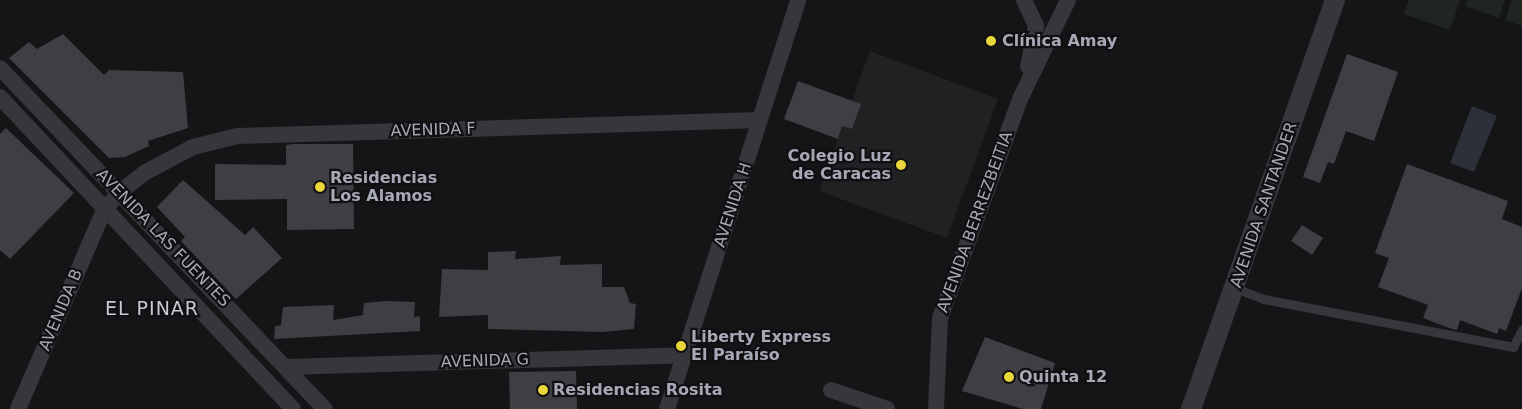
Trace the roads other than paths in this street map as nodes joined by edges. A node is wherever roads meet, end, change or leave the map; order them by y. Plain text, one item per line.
1 (798, 0) edge
2 (1024, 0) edge
3 (1068, 0) edge
4 (1335, 0) edge
5 (0, 68) edge
6 (0, 97) edge
7 (1020, 98) junction
8 (760, 120) junction
9 (120, 192) junction
10 (104, 210) junction
11 (1235, 288) junction
12 (1522, 329) edge
13 (685, 355) junction
14 (286, 367) junction
15 (268, 383) junction
16 (831, 390) dead end
17 (18, 409) edge
18 (293, 409) edge
19 (325, 409) edge
20 (667, 409) edge
21 (887, 409) edge
22 (936, 409) edge
23 (1192, 409) edge

1 - 8 street, AVENIDA H
2 - 7 street, AVENIDA BERREZBEITIA
3 - 7 street, AVENIDA BERREZBEITIA
4 - 11 street, AVENIDA SANTANDER
5 - 9 street, AVENIDA LAS FUENTES
6 - 10 street, AVENIDA LAS FUENTES
7 - 22 street, AVENIDA BERREZBEITIA
8 - 9 street, AVENIDA F
8 - 13 street, AVENIDA H
9 - 10 street, AVENIDA F
9 - 14 street, AVENIDA LAS FUENTES
10 - 15 street, AVENIDA LAS FUENTES
10 - 17 street, AVENIDA B
11 - 12 lane
11 - 23 street, AVENIDA SANTANDER
13 - 14 street, AVENIDA G
13 - 20 street, AVENIDA H
14 - 15 street
14 - 19 street, AVENIDA LAS FUENTES
15 - 18 street, AVENIDA LAS FUENTES
16 - 21 street

